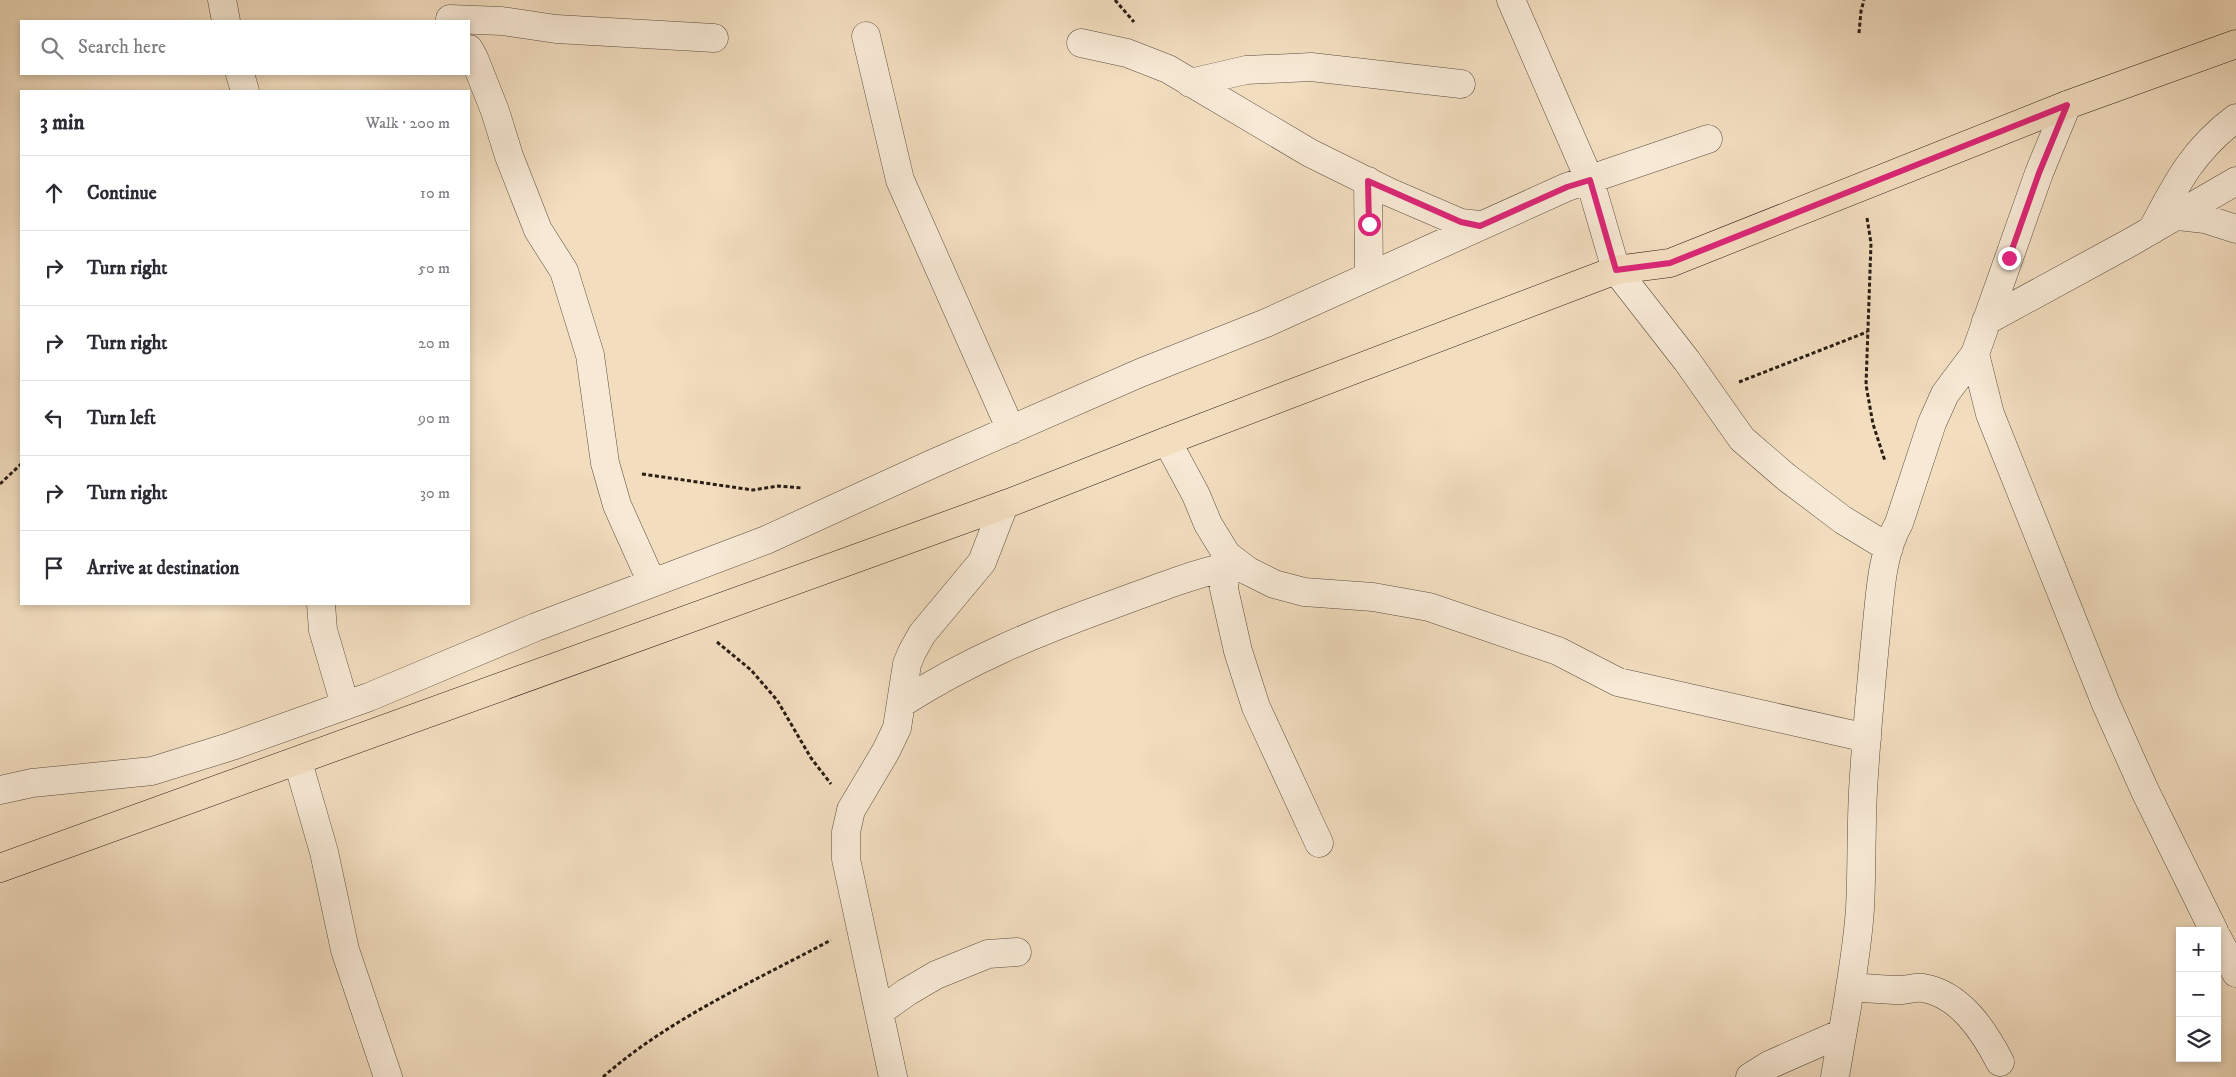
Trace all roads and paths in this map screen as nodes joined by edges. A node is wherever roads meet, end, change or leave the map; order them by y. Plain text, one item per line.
1 (222, 0) edge
2 (1511, 0) edge
3 (1864, 0) edge
4 (447, 13) edge
5 (226, 20) edge
6 (1859, 33) dead end
7 (866, 36) dead end
8 (714, 38) dead end
9 (1081, 43) dead end
10 (2236, 44) edge
11 (470, 51) edge
12 (240, 75) edge
13 (1190, 83) junction
14 (1461, 84) dead end
15 (245, 90) edge
16 (2067, 105) junction
17 (2236, 118) edge
18 (1708, 140) dead end
19 (1590, 180) junction
20 (1368, 181) junction
21 (2236, 181) edge
22 (1862, 187) junction
23 (2178, 216) junction
24 (1480, 226) junction
25 (2236, 229) edge
26 (2152, 230) junction
27 (1616, 270) junction
28 (1369, 276) junction
29 (1986, 321) junction
30 (1866, 332) junction
31 (1974, 354) junction
32 (1709, 391) junction
33 (1011, 430) junction
34 (1167, 441) junction
35 (605, 463) junction
36 (20, 465) edge
37 (1886, 466) dead end
38 (0, 484) edge
39 (847, 503) junction
40 (1004, 505) junction
41 (1889, 548) junction
42 (1226, 561) junction
43 (652, 583) junction
44 (321, 605) edge
45 (688, 619) junction
46 (902, 703) junction
47 (345, 705) junction
48 (1867, 738) junction
49 (298, 762) junction
50 (0, 790) edge
51 (851, 814) junction
52 (1319, 843) dead end
53 (0, 868) edge
54 (860, 924) junction
55 (2212, 927) edge
56 (2221, 945) edge
57 (1016, 952) dead end
58 (2236, 973) edge
59 (1850, 987) junction
60 (879, 1012) junction
61 (1842, 1034) junction
62 (2000, 1062) dead end
63 (388, 1077) edge
64 (603, 1077) edge
65 (893, 1077) edge
66 (1750, 1077) edge
67 (1835, 1077) edge

1 - 5 street
2 - 19 street
3 - 6 path
4 - 8 street
7 - 33 street
9 - 13 street
10 - 16 main road
11 - 35 street
12 - 15 street
13 - 14 street
13 - 20 street
16 - 22 main road
16 - 29 street
17 - 26 street
18 - 19 street
19 - 24 street
19 - 27 street
20 - 24 street
20 - 28 street
21 - 23 street
22 - 27 main road
22 - 30 path
23 - 25 street
23 - 26 street
24 - 28 street
26 - 29 street
27 - 32 street
27 - 34 main road
28 - 33 street
29 - 31 street
30 - 32 path
30 - 37 path
31 - 41 street
31 - 55 street
32 - 41 street
33 - 39 street
34 - 40 main road
34 - 42 street
35 - 39 path
35 - 43 street
36 - 38 path
39 - 43 street
40 - 45 main road
40 - 46 street
41 - 48 street
42 - 46 street
42 - 48 street
42 - 52 street
43 - 47 street
44 - 47 street
45 - 49 main road
45 - 51 path
46 - 51 street
47 - 50 street
48 - 59 street
49 - 53 main road
49 - 63 street
51 - 54 street
54 - 60 street
54 - 64 path
56 - 58 street
57 - 60 street
59 - 61 street
59 - 62 street
60 - 65 street
61 - 66 street
61 - 67 street

